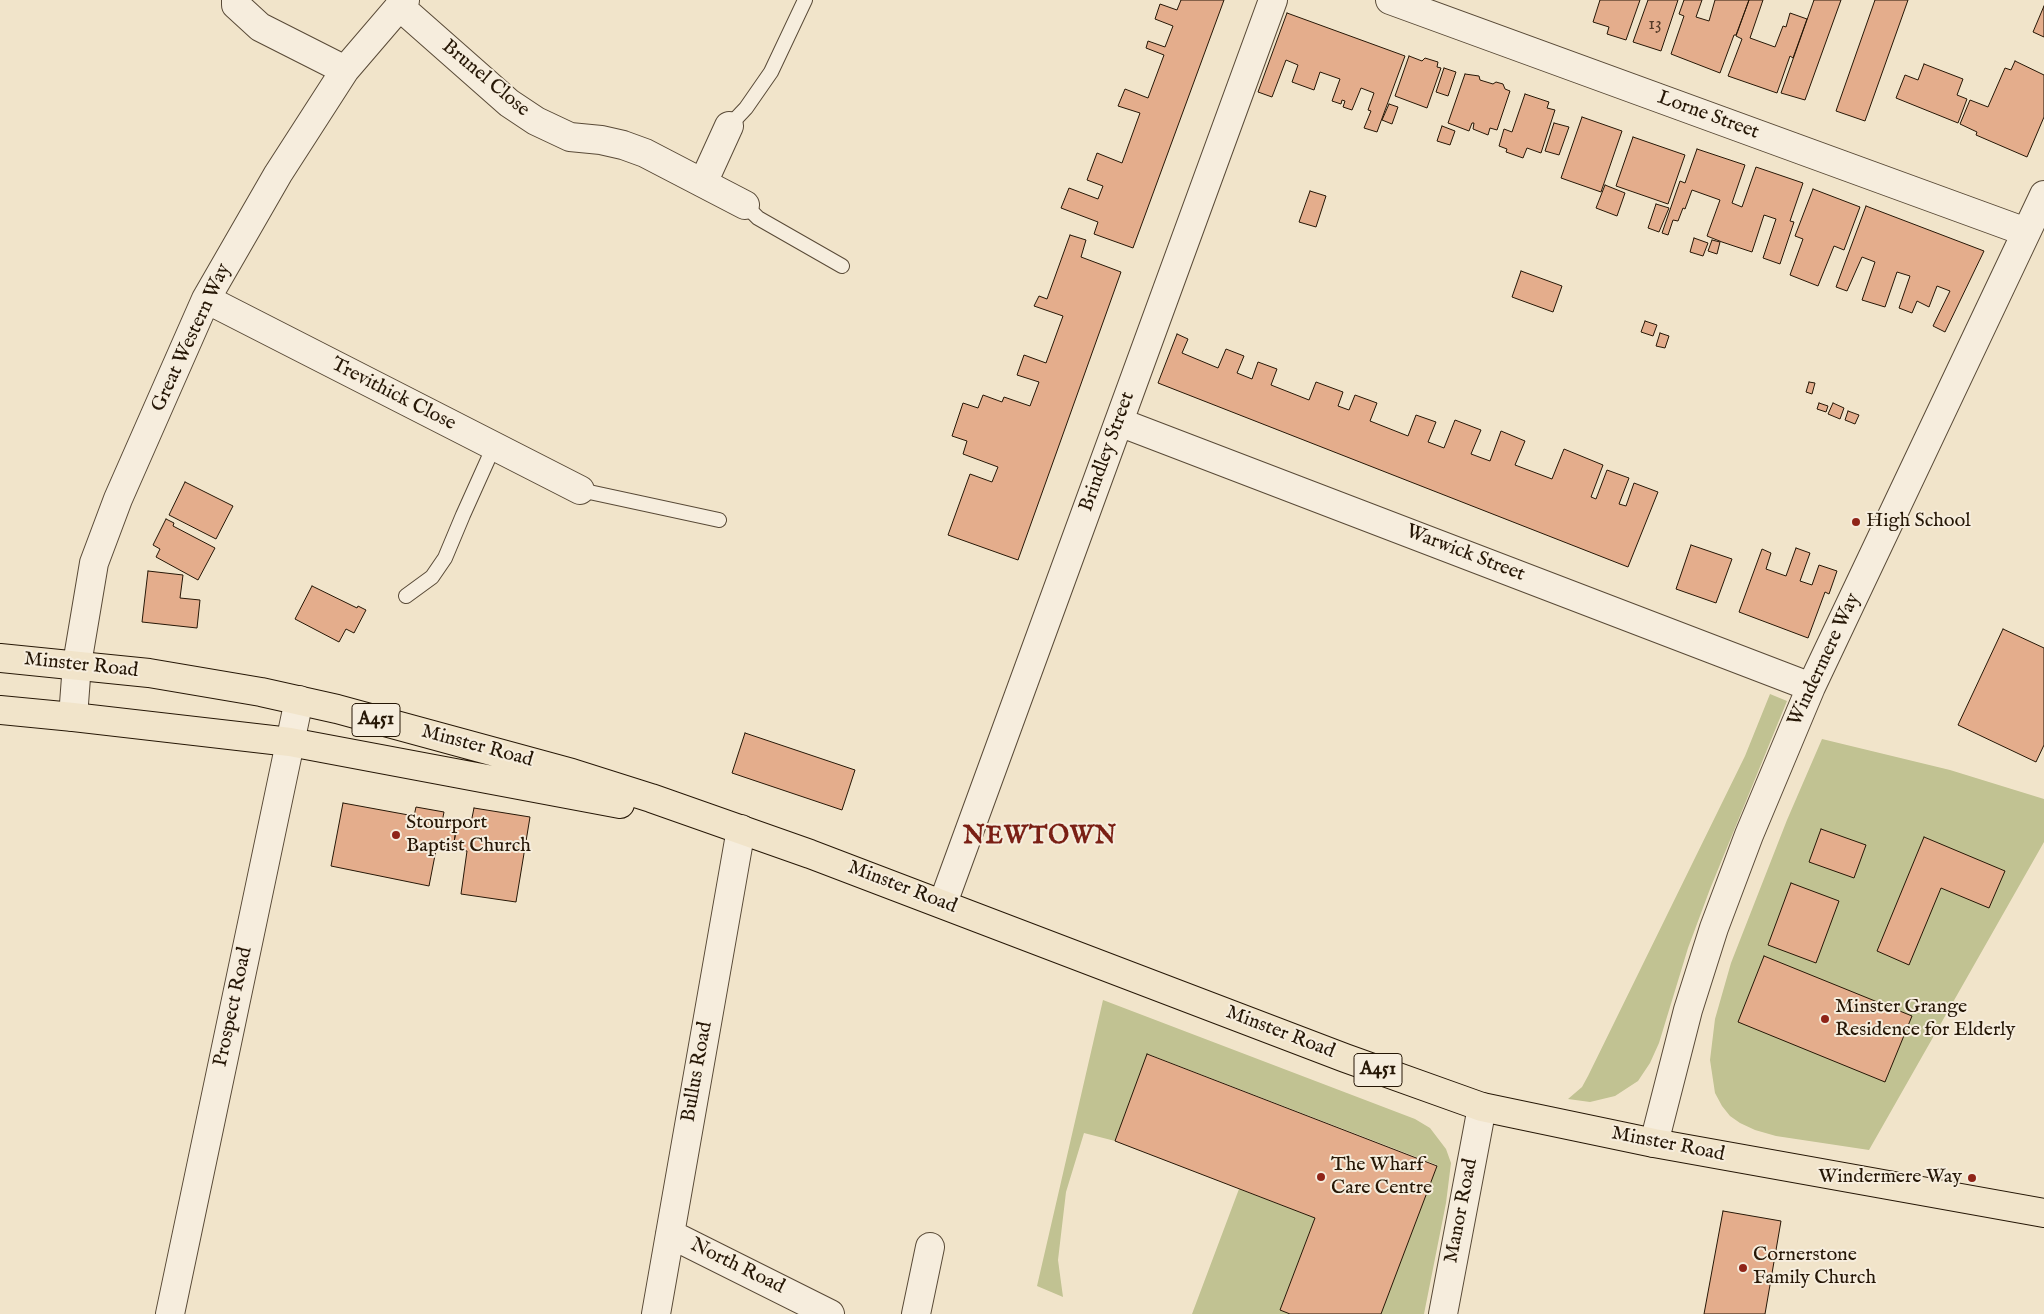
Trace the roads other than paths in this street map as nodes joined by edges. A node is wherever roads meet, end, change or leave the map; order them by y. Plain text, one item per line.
1 (236, 0) edge
2 (805, 0) edge
3 (1273, 0) edge
4 (1390, 0) edge
5 (402, 3) edge
6 (345, 70) junction
7 (729, 126) joint
8 (703, 183) junction
9 (2044, 195) edge
10 (745, 205) joint
11 (2026, 232) junction
12 (842, 266) dead end
13 (206, 299) junction
14 (1119, 422) junction
15 (494, 446) junction
16 (580, 490) joint
17 (719, 520) dead end
18 (406, 596) dead end
19 (0, 658) edge
20 (77, 664) junction
21 (1811, 687) junction
22 (299, 700) junction
23 (0, 710) edge
24 (73, 717) junction
25 (290, 742) junction
26 (741, 829) junction
27 (943, 903) junction
28 (1482, 1107) junction
29 (1654, 1143) junction
30 (2044, 1214) edge
31 (670, 1234) junction
32 (930, 1248) dead end
33 (170, 1314) edge
34 (656, 1314) edge
35 (830, 1314) edge
36 (916, 1314) edge
37 (1442, 1314) edge

1 - 6 street
2 - 7 lane
3 - 14 street, Brindley Street
4 - 11 street, Lorne Street
5 - 6 street, Great Western Way
5 - 8 street, Brunel Close
6 - 13 street, Great Western Way
7 - 8 street
8 - 10 street, Brunel Close
9 - 11 street, Windermere Way
10 - 12 lane
11 - 21 street, Windermere Way
13 - 15 street, Trevithick Close
13 - 20 street, Great Western Way
14 - 21 street, Warwick Street
14 - 27 street, Brindley Street
15 - 16 street, Trevithick Close
15 - 18 lane
16 - 17 lane
19 - 20 main road, Minster Road / A451
20 - 22 main road, Minster Road / A451
20 - 24 street, Great Western Way
21 - 29 street, Windermere Way
22 - 25 street, Prospect Road
22 - 26 main road, Minster Road / A451
23 - 24 main road, Minster Road / A451
24 - 25 main road, Minster Road / A451
25 - 26 main road, Minster Road / A451
25 - 33 street, Prospect Road
26 - 27 main road, Minster Road / A451
26 - 31 street, Bullus Road
27 - 28 main road, Minster Road / A451
28 - 29 main road, Minster Road / A451
28 - 37 street, Manor Road
29 - 30 main road, Minster Road / A451
31 - 34 street, Bullus Road
31 - 35 street, North Road
32 - 36 street

